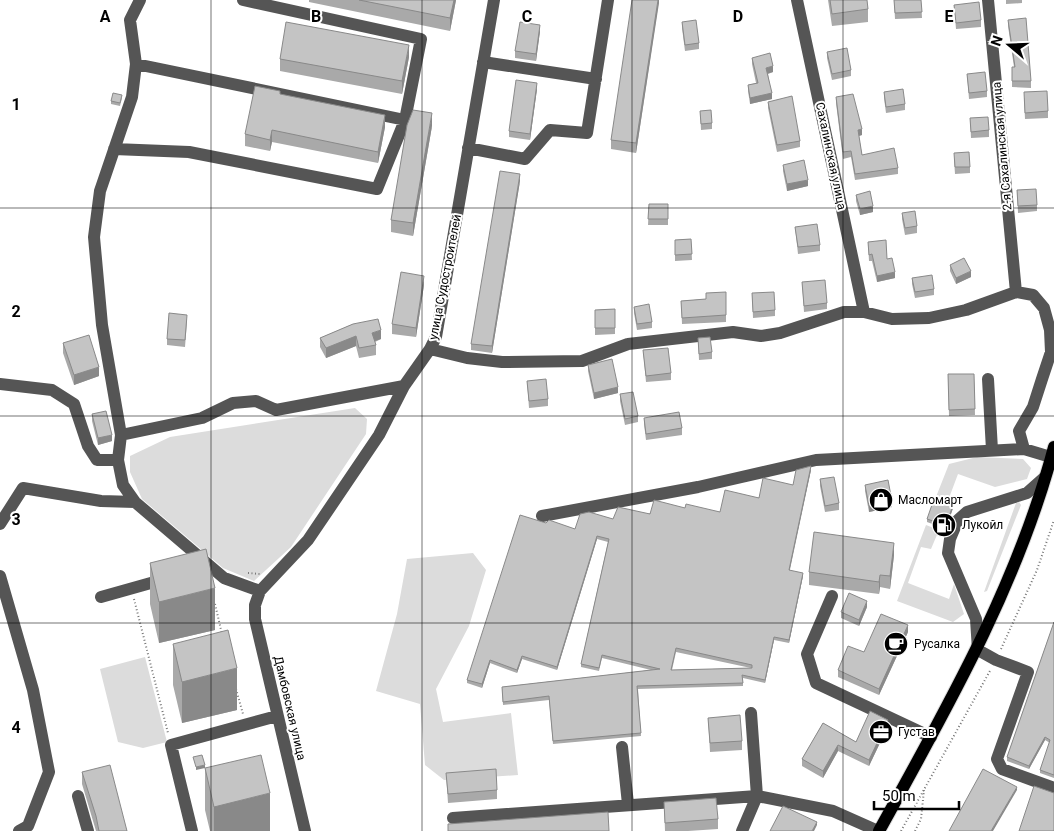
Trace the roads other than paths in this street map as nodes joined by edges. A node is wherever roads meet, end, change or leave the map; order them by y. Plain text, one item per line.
1 (140, 0) edge
2 (243, 0) edge
3 (494, 0) edge
4 (608, 0) edge
5 (797, 0) edge
6 (988, 0) edge
7 (483, 62) junction
8 (136, 64) junction
9 (596, 79) junction
10 (405, 120) junction
11 (468, 148) junction
12 (114, 149) junction
13 (1016, 292) junction
14 (864, 312) junction
15 (430, 350) junction
16 (988, 379) dead end
17 (0, 384) edge
18 (404, 386) junction
19 (121, 434) junction
20 (1024, 449) junction
21 (992, 450) junction
22 (1053, 454) edge
23 (118, 460) junction
24 (1045, 477) junction
25 (135, 502) junction
26 (542, 516) dead end
27 (0, 524) edge
28 (210, 566) junction
29 (192, 571) edge
30 (0, 576) edge
31 (174, 576) edge
32 (260, 591) junction
33 (832, 596) dead end
34 (101, 597) dead end
35 (978, 650) junction
36 (750, 713) dead end
37 (277, 716) junction
38 (931, 737) junction
39 (622, 748) dead end
40 (1054, 788) edge
41 (78, 796) dead end
42 (758, 796) junction
43 (628, 804) junction
44 (453, 818) dead end
45 (19, 831) edge
46 (88, 831) edge
47 (192, 831) edge
48 (305, 831) edge
49 (742, 831) edge
50 (878, 831) edge

1 - 8 street
2 - 10 street
3 - 7 street, улица Судостроителей
4 - 9 street
5 - 14 street, Сахалинская улица
6 - 13 street, 2-я Сахалинская улица
7 - 9 street
7 - 11 street, улица Судостроителей
8 - 10 street
8 - 12 street
9 - 11 street
10 - 12 street
11 - 15 street, улица Судостроителей
12 - 19 street
13 - 14 street
13 - 20 street
14 - 15 street
15 - 18 street, улица Судостроителей
16 - 21 street
17 - 23 street
18 - 19 street
18 - 32 street, улица Судостроителей
19 - 23 street
20 - 21 street
20 - 22 street
21 - 26 street
22 - 24 main road
23 - 25 street
24 - 35 main road
24 - 35 street
25 - 27 street
25 - 28 street
28 - 29 street
28 - 32 street
30 - 45 street
31 - 34 street
32 - 37 street, Дамбовская улица
33 - 38 street
35 - 38 main road
35 - 40 street
36 - 42 street
37 - 47 street
37 - 48 street, Дамбовская улица
38 - 50 main road
39 - 43 street
41 - 46 street
42 - 43 street
42 - 49 street
42 - 50 street
43 - 44 street

